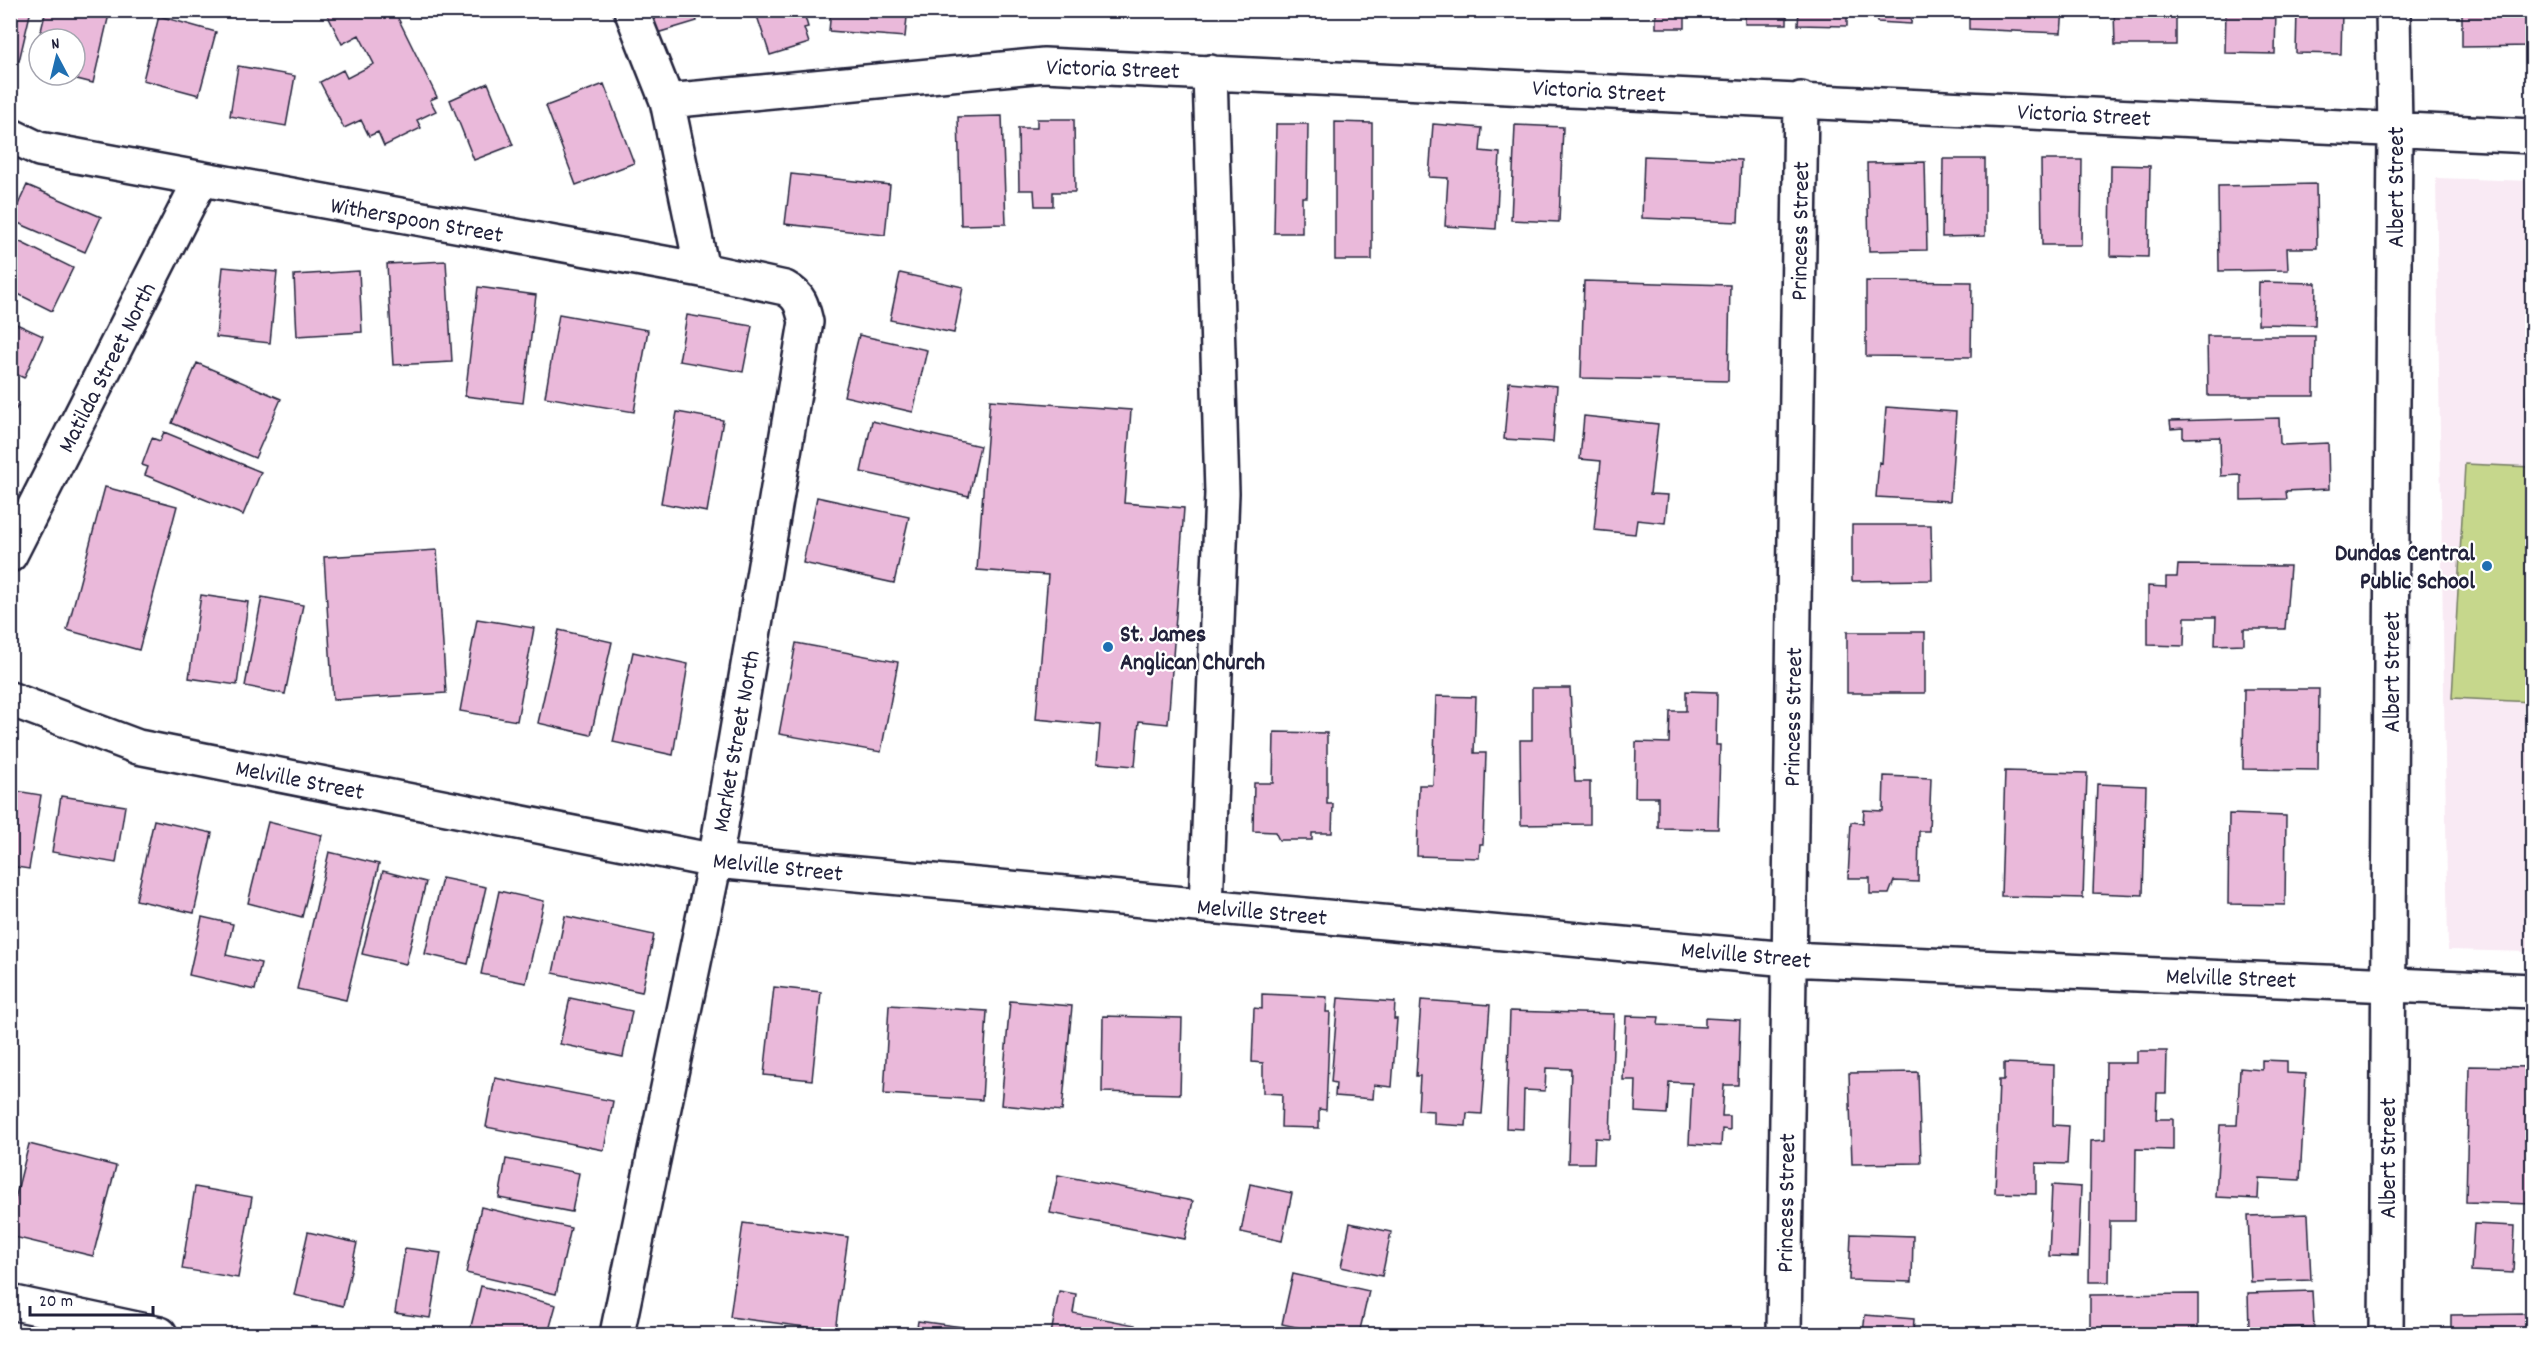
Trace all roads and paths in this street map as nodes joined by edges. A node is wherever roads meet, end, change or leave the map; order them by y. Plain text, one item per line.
1 (631, 10) edge
2 (2393, 10) edge
3 (1210, 72) junction
4 (1801, 99) junction
5 (667, 102) junction
6 (2396, 131) junction
7 (10, 135) edge
8 (2532, 136) edge
9 (201, 179) junction
10 (702, 270) junction
11 (806, 322) joint
12 (10, 555) edge
13 (10, 699) edge
14 (715, 861) junction
15 (1206, 906) junction
16 (1788, 959) junction
17 (2388, 983) junction
18 (2532, 991) edge
19 (10, 1302) edge
20 (160, 1335) edge
21 (617, 1335) edge
22 (1784, 1335) edge
23 (2386, 1335) edge

1 - 5 street
2 - 6 street, Albert Street
3 - 4 street, Victoria Street
3 - 5 street, Victoria Street
3 - 15 street
4 - 6 street, Victoria Street
4 - 16 street, Princess Street
5 - 10 street
6 - 8 street, Victoria Street
6 - 17 street, Albert Street
7 - 9 street, Witherspoon Street
9 - 10 street, Witherspoon Street
9 - 12 street, Matilda Street North
10 - 11 street, Witherspoon Street
11 - 14 street, Market Street North
13 - 14 street, Melville Street
14 - 15 street, Melville Street
14 - 21 street, Market Street North
15 - 16 street, Melville Street
16 - 17 street, Melville Street
16 - 22 street, Princess Street
17 - 18 street, Melville Street
17 - 23 street, Albert Street
19 - 20 street

